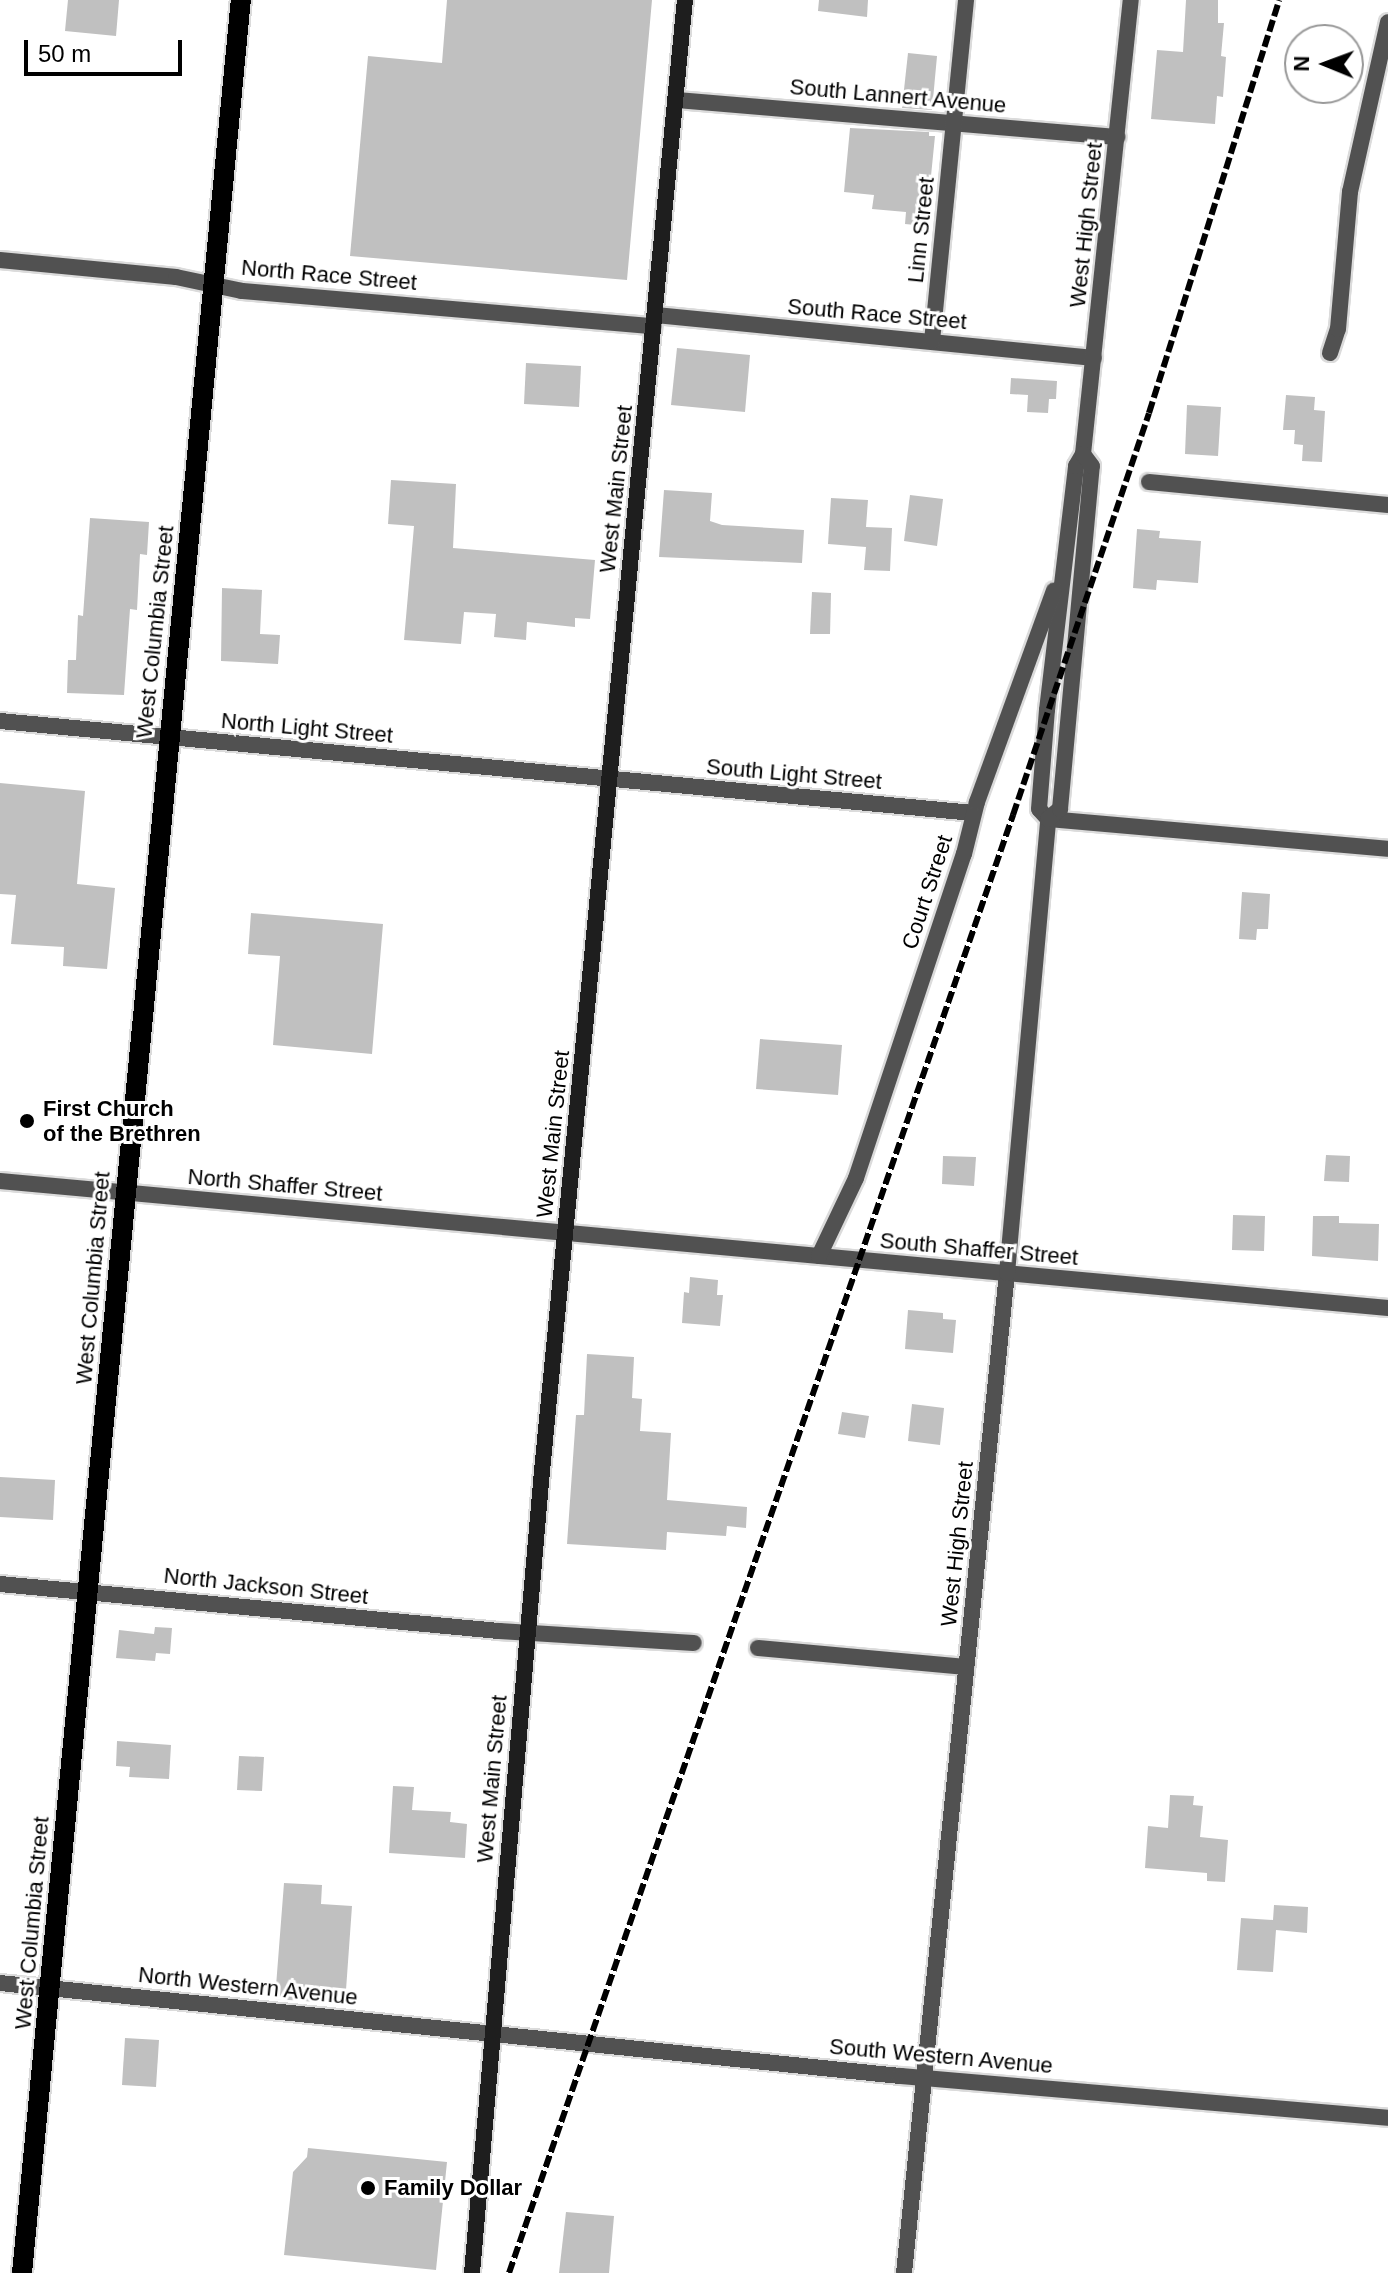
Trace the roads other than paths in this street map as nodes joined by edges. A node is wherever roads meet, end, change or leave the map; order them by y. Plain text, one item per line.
1 (241, 0) edge
2 (685, 0) edge
3 (966, 0) edge
4 (1131, 0) edge
5 (1388, 22) edge
6 (676, 100) junction
7 (954, 123) junction
8 (1117, 137) junction
9 (0, 260) edge
10 (214, 285) junction
11 (655, 320) junction
12 (932, 341) junction
13 (1330, 353) dead end
14 (1094, 358) junction
15 (1083, 454) junction
16 (1149, 482) dead end
17 (1388, 505) edge
18 (1066, 538) junction
19 (0, 721) edge
20 (169, 737) junction
21 (610, 779) junction
22 (974, 813) junction
23 (1048, 819) junction
24 (1388, 849) edge
25 (0, 1181) edge
26 (125, 1192) junction
27 (566, 1233) junction
28 (819, 1256) junction
29 (1007, 1273) junction
30 (1388, 1308) edge
31 (0, 1584) edge
32 (88, 1592) junction
33 (527, 1633) junction
34 (694, 1643) dead end
35 (758, 1648) dead end
36 (966, 1667) junction
37 (0, 1983) edge
38 (50, 1988) junction
39 (491, 2033) junction
40 (924, 2076) junction
41 (1388, 2118) edge
42 (22, 2273) edge
43 (472, 2273) edge
44 (904, 2273) edge

1 - 10 main road, West Columbia Street
2 - 6 street, West Main Street
3 - 7 street, Linn Street
4 - 8 street, West High Street
5 - 13 street
6 - 7 street, South Lannert Avenue
6 - 11 street, West Main Street
7 - 8 street, South Lannert Avenue
7 - 12 street, Linn Street
8 - 14 street, West High Street
9 - 10 street, North Race Street
10 - 11 street, North Race Street
10 - 20 main road, West Columbia Street
11 - 12 street, South Race Street
11 - 21 street, West Main Street
12 - 14 street, South Race Street
14 - 15 street, West High Street
15 - 18 street, West High Street
15 - 23 street, West High Street
16 - 17 street
18 - 22 street, Court Street
18 - 23 street, West High Street
19 - 20 street, North Light Street
20 - 21 street, North Light Street
20 - 26 main road, West Columbia Street
21 - 22 street, South Light Street
21 - 27 street, West Main Street
22 - 28 street, Court Street
23 - 24 street
23 - 29 street, West High Street
25 - 26 street, North Shaffer Street
26 - 27 street, North Shaffer Street
26 - 32 main road, West Columbia Street
27 - 28 street, South Shaffer Street
27 - 33 street, West Main Street
28 - 29 street, South Shaffer Street
29 - 30 street, South Shaffer Street
29 - 36 street, West High Street
31 - 32 street, North Jackson Street
32 - 33 street, North Jackson Street
32 - 38 main road, West Columbia Street
33 - 34 street, North Jackson Street
33 - 39 street, West Main Street
35 - 36 street
36 - 40 street, West High Street
37 - 38 street, North Western Avenue
38 - 39 street, North Western Avenue
38 - 42 main road, West Columbia Street
39 - 40 street, South Western Avenue
39 - 43 street, West Main Street
40 - 41 street, South Western Avenue
40 - 44 street, West High Street

